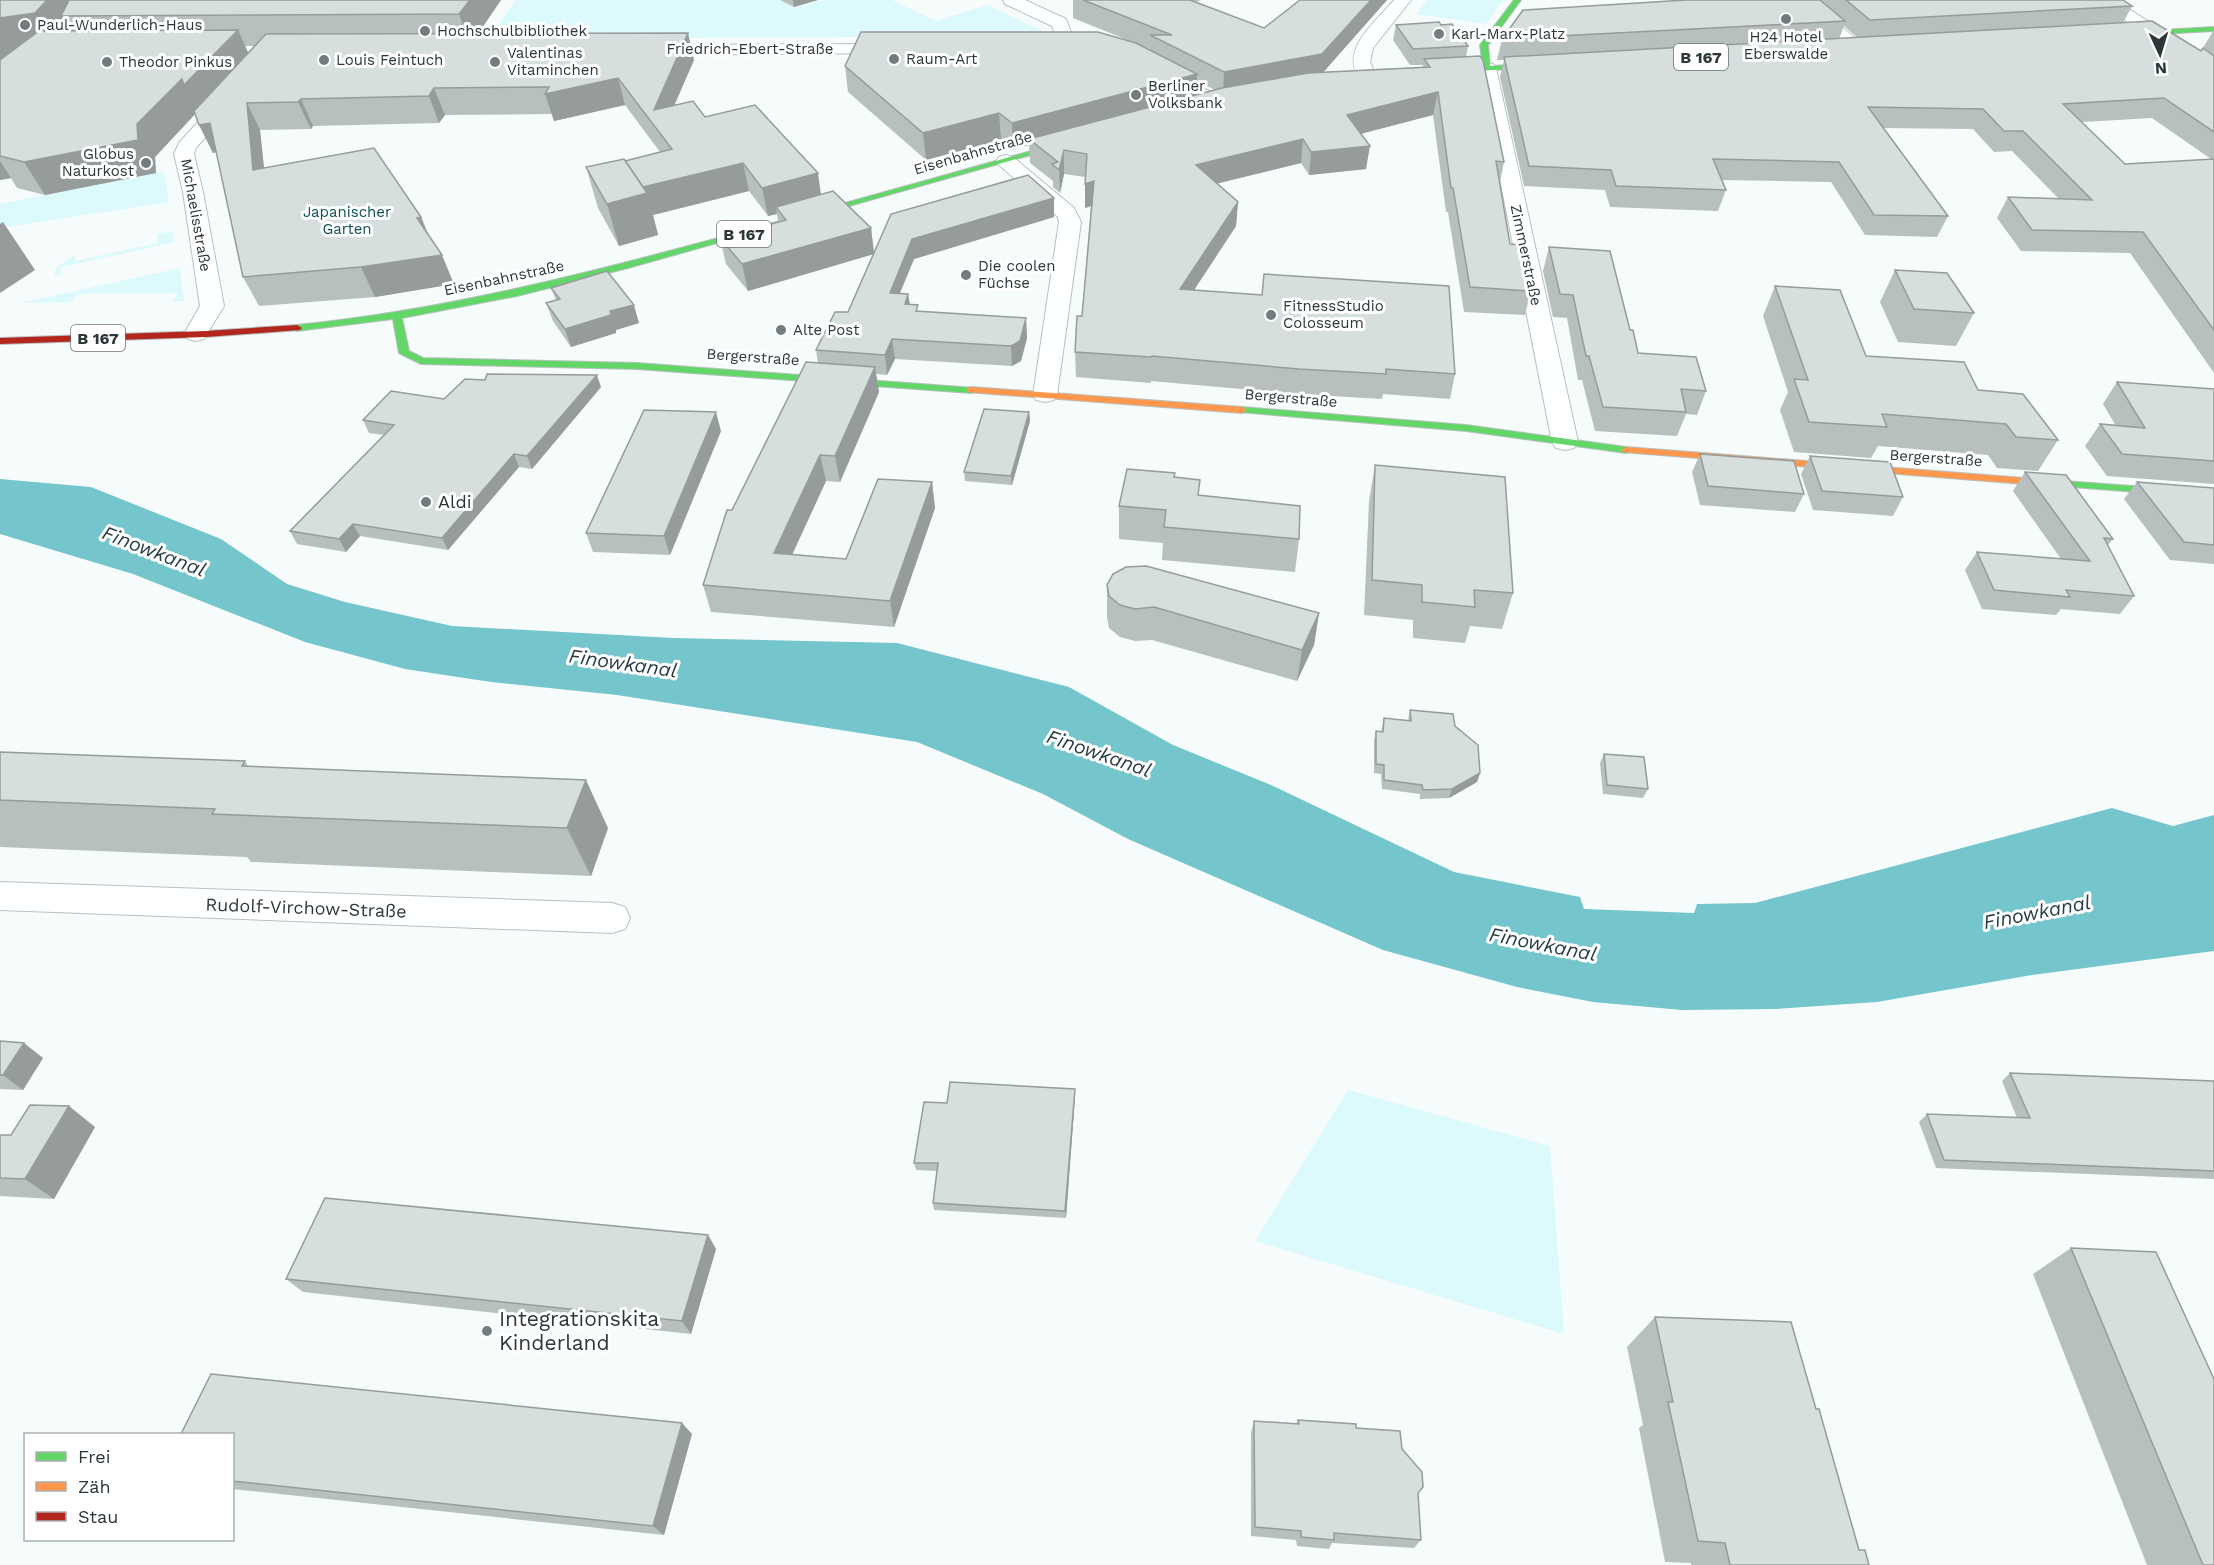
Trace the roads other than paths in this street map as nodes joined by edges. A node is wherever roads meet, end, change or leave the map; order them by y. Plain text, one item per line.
1 (1011, 0) edge
2 (1403, 0) edge
3 (1518, 0) edge
4 (1800, 0) edge
5 (2103, 0) edge
6 (2214, 29) edge
7 (2152, 32) junction
8 (2111, 35) edge
9 (1048, 48) edge
10 (1864, 48) joint
11 (917, 49) edge
12 (635, 50) edge
13 (1836, 50) edge
14 (1568, 64) edge
15 (1144, 65) edge
16 (1429, 72) edge
17 (2214, 72) edge
18 (1489, 74) junction
19 (1366, 77) edge
20 (242, 86) edge
21 (1225, 102) joint
22 (1200, 108) edge
23 (1088, 138) edge
24 (1005, 161) junction
25 (397, 316) junction
26 (196, 334) junction
27 (0, 341) edge
28 (1045, 395) junction
29 (1565, 442) junction
30 (2214, 495) edge
31 (0, 896) edge
32 (612, 918) dead end

1 - 9 street
2 - 19 street
3 - 18 main road
4 - 10 street
5 - 7 street
6 - 7 main road
7 - 8 main road
7 - 17 street
10 - 13 main road
11 - 12 street, Friedrich-Ebert-Straße
14 - 18 main road
15 - 21 street
16 - 18 main road
18 - 29 street, Zimmerstraße
20 - 26 street, Michaelisstraße
21 - 22 main road
23 - 24 main road, Eisenbahnstraße / B 167
24 - 25 main road, Eisenbahnstraße / B 167
24 - 28 street
25 - 26 main road, Eisenbahnstraße / B 167
25 - 28 main road, Bergerstraße
26 - 27 main road, Eisenbahnstraße / B 167
28 - 29 main road, Bergerstraße
29 - 30 main road, Bergerstraße
31 - 32 street, Rudolf-Virchow-Straße

